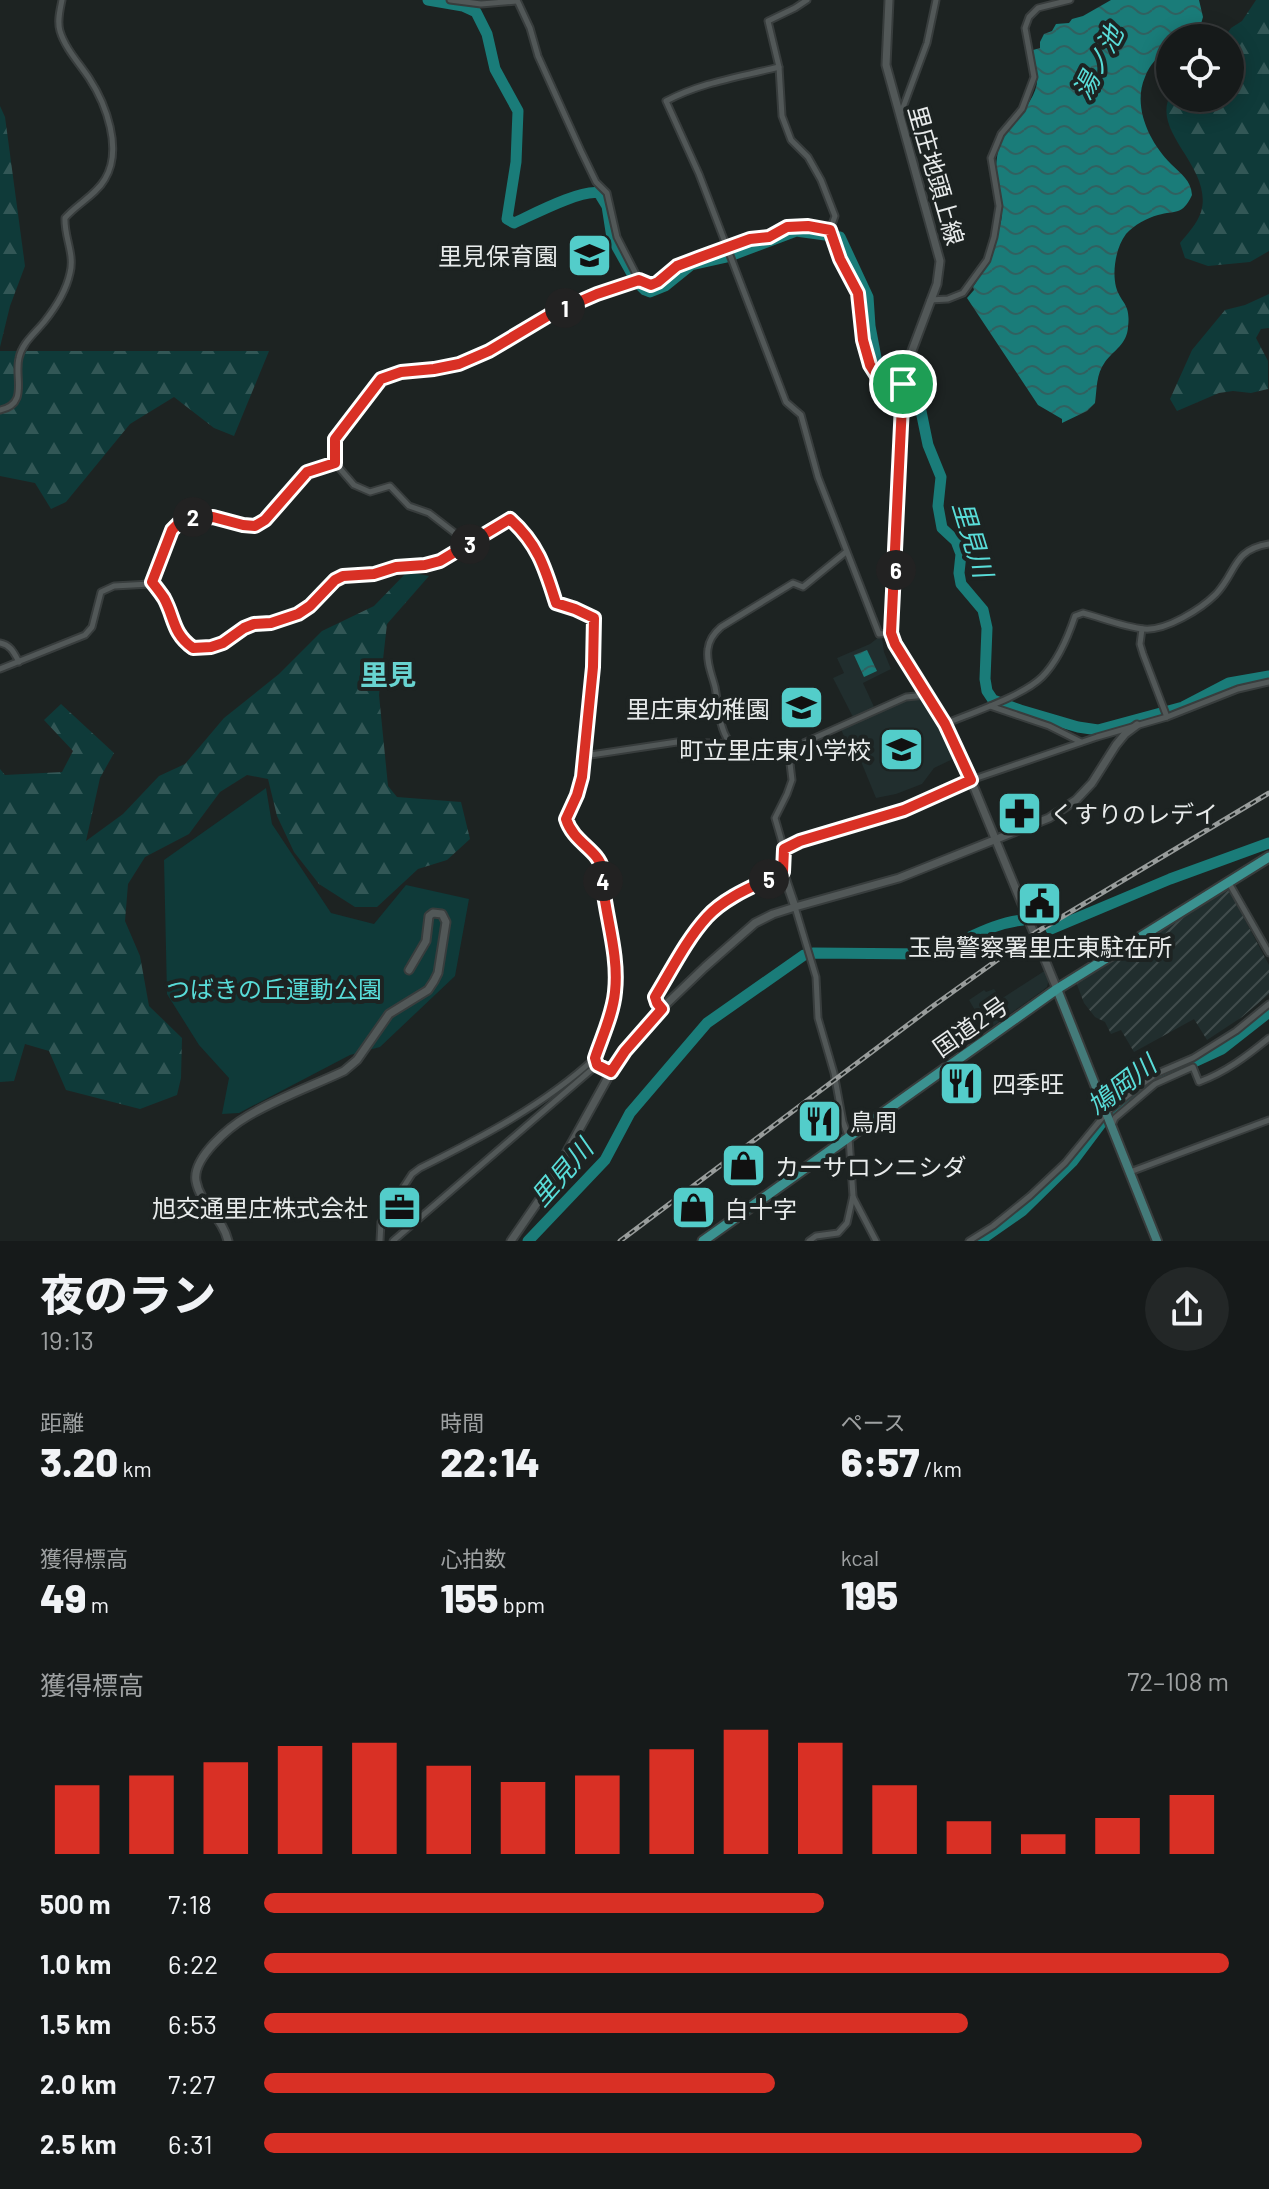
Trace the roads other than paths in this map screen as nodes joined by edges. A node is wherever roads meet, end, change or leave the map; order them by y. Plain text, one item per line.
1 (62, 0) edge
2 (450, 0) edge
3 (517, 0) edge
4 (807, 0) edge
5 (889, 0) edge
6 (936, 0) edge
7 (1070, 0) edge
8 (779, 67) junction
9 (900, 117) junction
10 (830, 230) junction
11 (728, 248) junction
12 (639, 280) junction
13 (930, 300) junction
14 (903, 379) junction
15 (0, 410) edge
16 (335, 463) junction
17 (1269, 544) edge
18 (469, 545) junction
19 (846, 552) junction
20 (152, 582) junction
21 (1142, 629) junction
22 (891, 633) junction
23 (0, 643) edge
24 (19, 662) junction
25 (0, 669) edge
26 (1269, 682) edge
27 (926, 695) junction
28 (990, 706) junction
29 (1167, 717) junction
30 (945, 724) junction
31 (1137, 725) junction
32 (1081, 742) junction
33 (729, 743) junction
34 (789, 755) junction
35 (584, 756) junction
36 (971, 780) junction
37 (996, 841) junction
38 (784, 849) junction
39 (1269, 857) edge
40 (783, 872) junction
41 (1229, 882) junction
42 (795, 907) junction
43 (1269, 953) edge
44 (409, 970) dead end
45 (1057, 989) junction
46 (1269, 1004) edge
47 (662, 1009) junction
48 (1269, 1038) edge
49 (596, 1061) junction
50 (611, 1072) junction
51 (1107, 1112) junction
52 (1269, 1120) edge
53 (1111, 1124) junction
54 (849, 1138) junction
55 (1130, 1172) junction
56 (853, 1196) junction
57 (228, 1241) edge
58 (380, 1241) edge
59 (393, 1241) edge
60 (511, 1241) edge
61 (703, 1241) edge
62 (809, 1241) edge
63 (876, 1241) edge
64 (969, 1241) edge
65 (1157, 1241) edge

1 - 15 street
2 - 3 street
3 - 12 street
4 - 8 street
5 - 9 street, 里庄地頭上線
6 - 9 street
7 - 13 street
8 - 10 street
8 - 11 street
9 - 13 street, 里庄地頭上線
10 - 11 street
10 - 14 street
11 - 12 street
11 - 19 street
12 - 16 street
13 - 14 street, 里庄地頭上線
14 - 22 street, 里庄地頭上線
16 - 18 street
16 - 20 street
17 - 21 street
18 - 20 street
18 - 35 street
19 - 22 street
19 - 33 street
20 - 24 street
21 - 28 street
21 - 29 street
22 - 27 street
23 - 24 street
24 - 25 street
26 - 29 street
27 - 30 street
27 - 34 street
28 - 30 street
28 - 32 street
29 - 31 street
30 - 36 street
31 - 32 street
31 - 37 street
32 - 36 street
33 - 34 street
33 - 35 street
34 - 38 street
35 - 49 street
36 - 37 street
36 - 38 street
37 - 42 street
37 - 45 street
38 - 40 street
39 - 41 highway, 国道2号
40 - 42 street
40 - 47 street
41 - 43 street
41 - 45 highway, 国道2号
42 - 47 street
42 - 54 street
44 - 57 street
45 - 51 main road
45 - 54 highway, 国道2号
46 - 51 street
47 - 50 street
48 - 53 street
49 - 50 street
49 - 58 street
49 - 59 street
50 - 60 street
51 - 53 main road
51 - 64 street
52 - 55 street
53 - 55 main road
54 - 56 street
54 - 61 highway, 国道2号
55 - 65 main road
56 - 62 street
56 - 63 street

